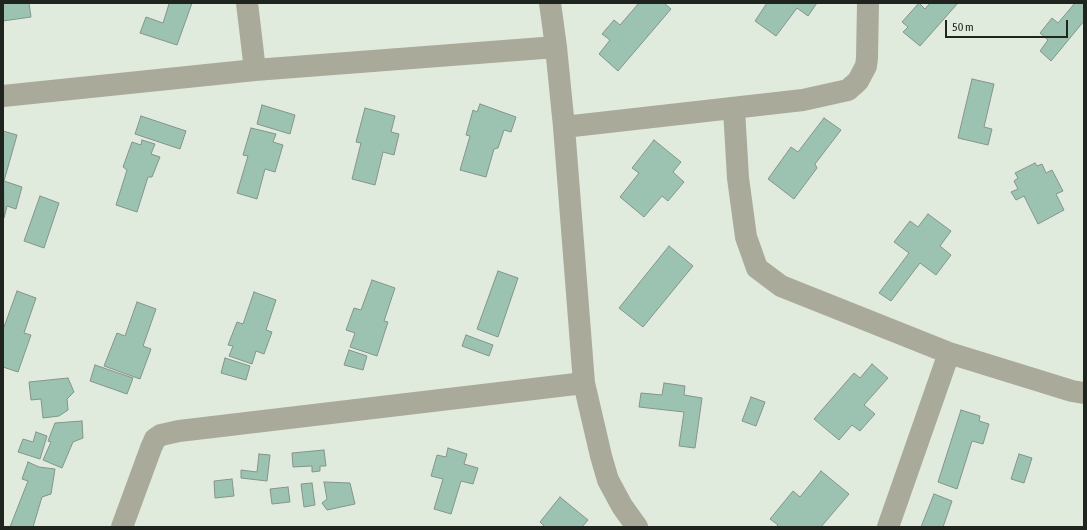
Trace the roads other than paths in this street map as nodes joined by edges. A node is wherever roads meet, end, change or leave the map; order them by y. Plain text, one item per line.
1 (247, 3) edge
2 (550, 3) edge
3 (868, 3) edge
4 (556, 46) junction
5 (255, 70) junction
6 (3, 96) edge
7 (734, 108) junction
8 (564, 127) junction
9 (949, 353) junction
10 (584, 384) junction
11 (1084, 394) edge
12 (122, 527) edge
13 (637, 527) edge
14 (888, 527) edge

1 - 5 lane
2 - 4 lane
3 - 7 lane
4 - 5 lane
4 - 8 lane
5 - 6 lane
7 - 8 lane
7 - 9 lane
8 - 10 lane
9 - 11 lane
9 - 14 lane
10 - 12 lane
10 - 13 lane

